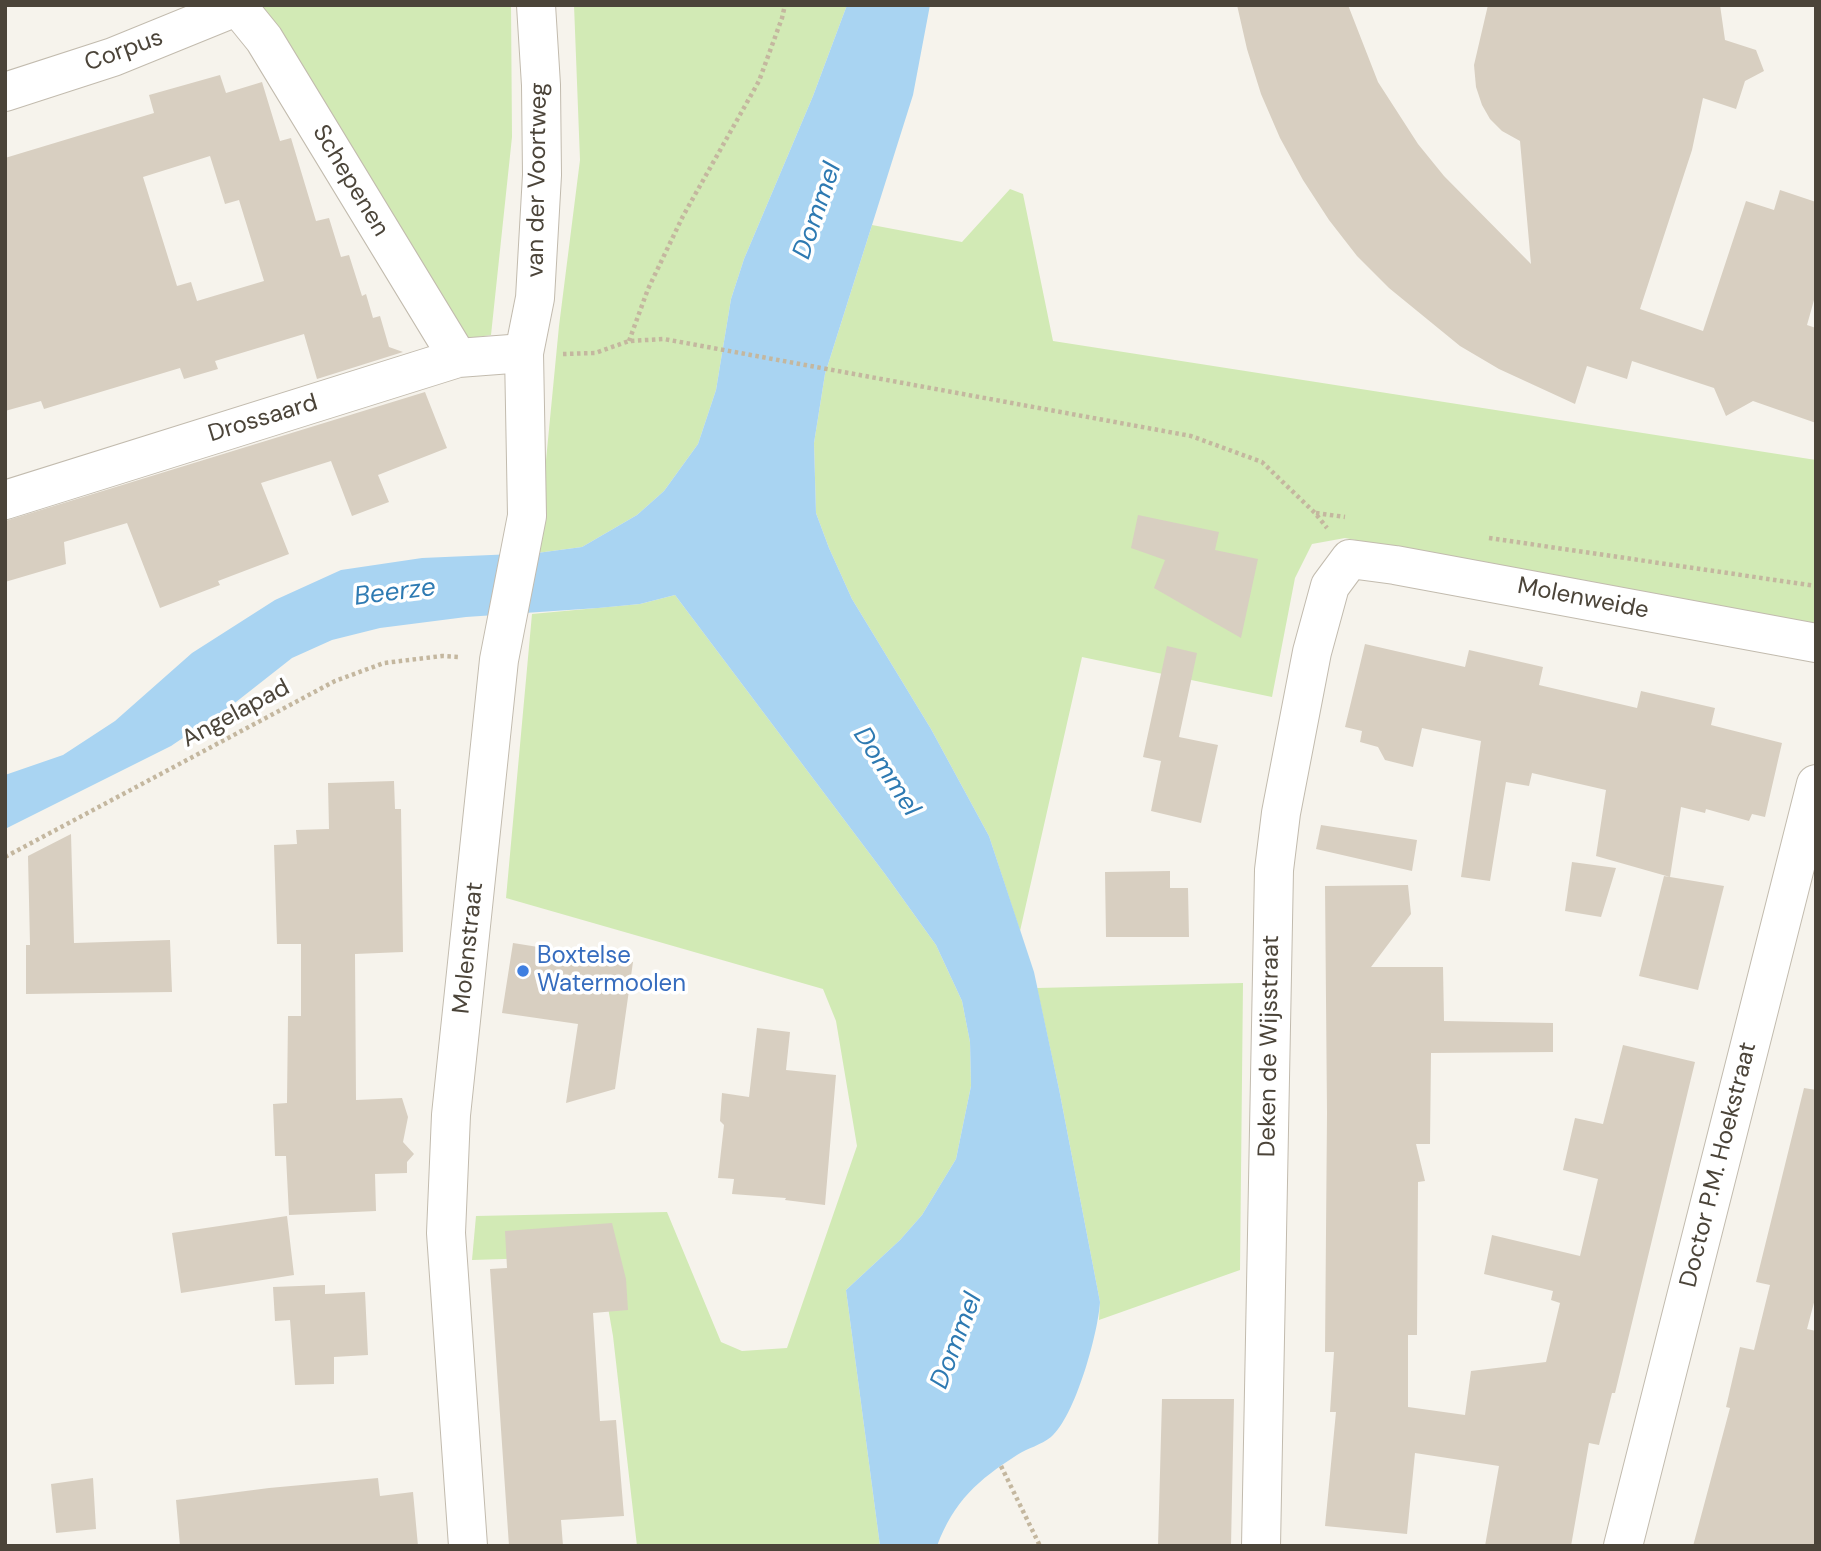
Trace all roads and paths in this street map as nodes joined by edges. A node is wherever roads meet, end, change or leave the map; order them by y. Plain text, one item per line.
1 (536, 5) edge
2 (785, 5) edge
3 (239, 6) edge
4 (5, 92) edge
5 (629, 341) junction
6 (524, 353) junction
7 (458, 358) junction
8 (5, 500) edge
9 (1315, 513) junction
10 (1356, 519) dead end
11 (1477, 536) dead end
12 (1350, 559) junction
13 (1816, 586) edge
14 (1816, 643) edge
15 (499, 660) junction
16 (1816, 784) edge
17 (5, 857) edge
18 (1001, 1466) dead end
19 (468, 1546) edge
20 (1040, 1546) edge
21 (1261, 1546) edge
22 (1623, 1546) edge

1 - 6 street, van der Voortweg
2 - 5 path
3 - 4 street, Corpus
3 - 7 street, Schepenen
5 - 6 path
5 - 9 path
6 - 7 street, Drossaard
6 - 15 street, Molenstraat
7 - 8 street, Drossaard
9 - 10 path
9 - 12 path
11 - 13 path
12 - 14 street, Molenweide
12 - 21 street, Deken de Wijsstraat
15 - 17 path, Angelapad
15 - 19 street, Molenstraat
16 - 22 street, Doctor P.M. Hoekstraat
18 - 20 path

